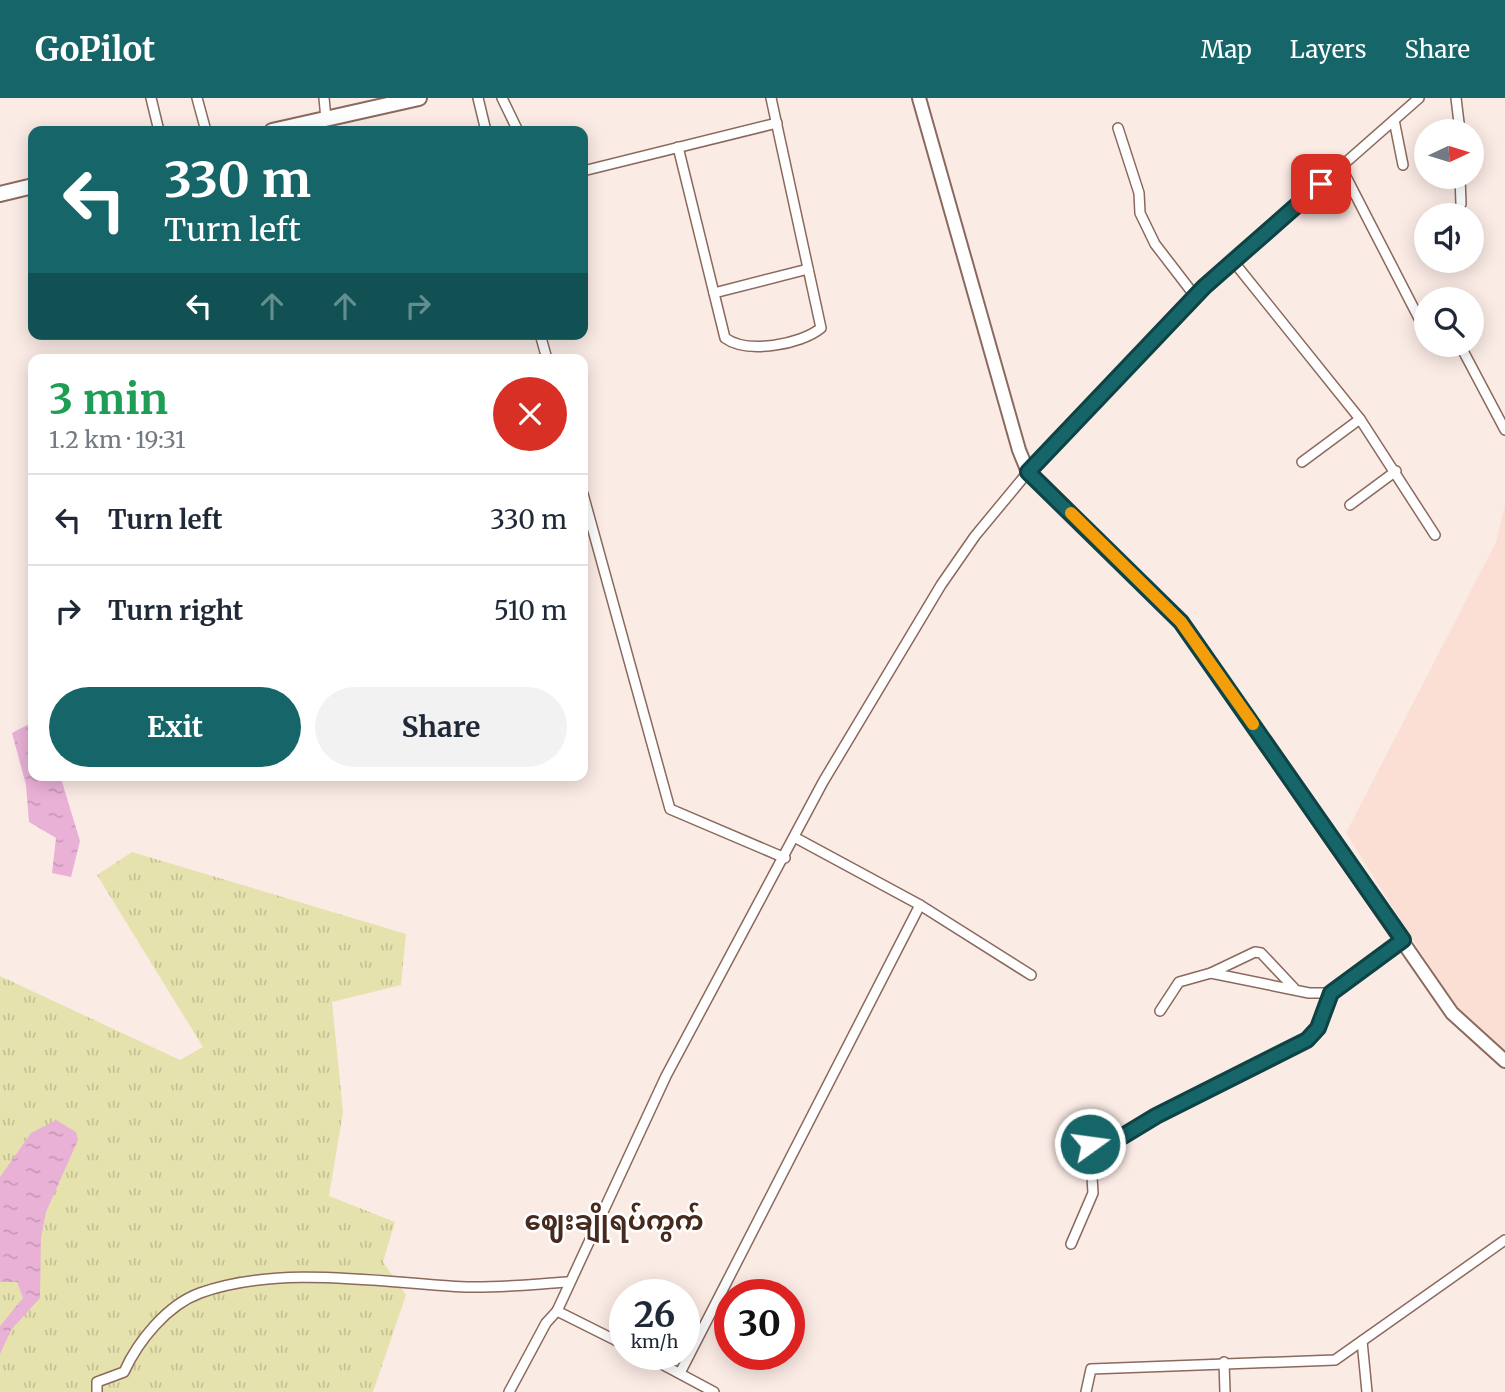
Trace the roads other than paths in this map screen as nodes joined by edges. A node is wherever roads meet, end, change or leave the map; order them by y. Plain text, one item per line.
1 (151, 98) edge
2 (197, 98) edge
3 (324, 98) edge
4 (419, 98) edge
5 (478, 98) edge
6 (502, 98) edge
7 (771, 98) edge
8 (919, 98) edge
9 (1419, 98) edge
10 (1456, 98) edge
11 (326, 119) junction
12 (1459, 119) edge
13 (1394, 120) junction
14 (777, 124) junction
15 (158, 126) edge
16 (205, 126) edge
17 (294, 126) edge
18 (485, 126) edge
19 (516, 126) edge
20 (1118, 128) dead end
21 (678, 147) junction
22 (1403, 165) dead end
23 (1341, 167) junction
24 (588, 171) edge
25 (28, 187) edge
26 (0, 194) edge
27 (1233, 261) junction
28 (808, 269) junction
29 (714, 293) junction
30 (1195, 296) junction
31 (1414, 309) edge
32 (1466, 357) edge
33 (1360, 419) junction
34 (1505, 430) edge
35 (1302, 462) dead end
36 (1396, 471) junction
37 (1028, 472) junction
38 (1350, 505) dead end
39 (588, 512) edge
40 (1435, 535) dead end
41 (796, 838) junction
42 (785, 858) junction
43 (920, 905) junction
44 (1403, 940) junction
45 (1211, 972) junction
46 (1031, 975) dead end
47 (1294, 988) junction
48 (1331, 993) junction
49 (1160, 1011) dead end
50 (1505, 1062) edge
51 (1505, 1240) edge
52 (1071, 1244) dead end
53 (568, 1282) junction
54 (557, 1311) junction
55 (609, 1337) edge
56 (1362, 1341) junction
57 (1224, 1362) junction
58 (674, 1370) edge
59 (680, 1373) junction
60 (97, 1392) edge
61 (509, 1392) edge
62 (714, 1392) edge
63 (1086, 1392) edge
64 (1225, 1392) edge
65 (1367, 1392) edge

1 - 15 street
2 - 16 street
3 - 11 street
4 - 11 highway
5 - 18 street
6 - 19 street
7 - 14 street
8 - 37 main road
9 - 13 street
10 - 12 street
11 - 17 highway
13 - 22 street
13 - 23 street
14 - 21 street
14 - 28 street
20 - 30 street
21 - 24 street
21 - 29 street
23 - 27 street
23 - 31 street
25 - 26 highway
27 - 30 street
27 - 33 street
28 - 29 street
28 - 29 street
30 - 37 street
32 - 34 street
33 - 35 street
33 - 36 street
36 - 38 street
36 - 40 street
37 - 41 street
37 - 44 main road
39 - 42 street
41 - 42 street
41 - 43 street
42 - 53 street
43 - 46 street
43 - 59 street
44 - 48 street
44 - 50 main road
45 - 47 street
45 - 47 street
45 - 49 street
47 - 48 street
48 - 52 street
51 - 56 street
53 - 54 street
53 - 60 street
54 - 55 street
54 - 61 street
56 - 57 street
56 - 65 street
57 - 63 street
57 - 64 street
58 - 59 street
59 - 62 street

